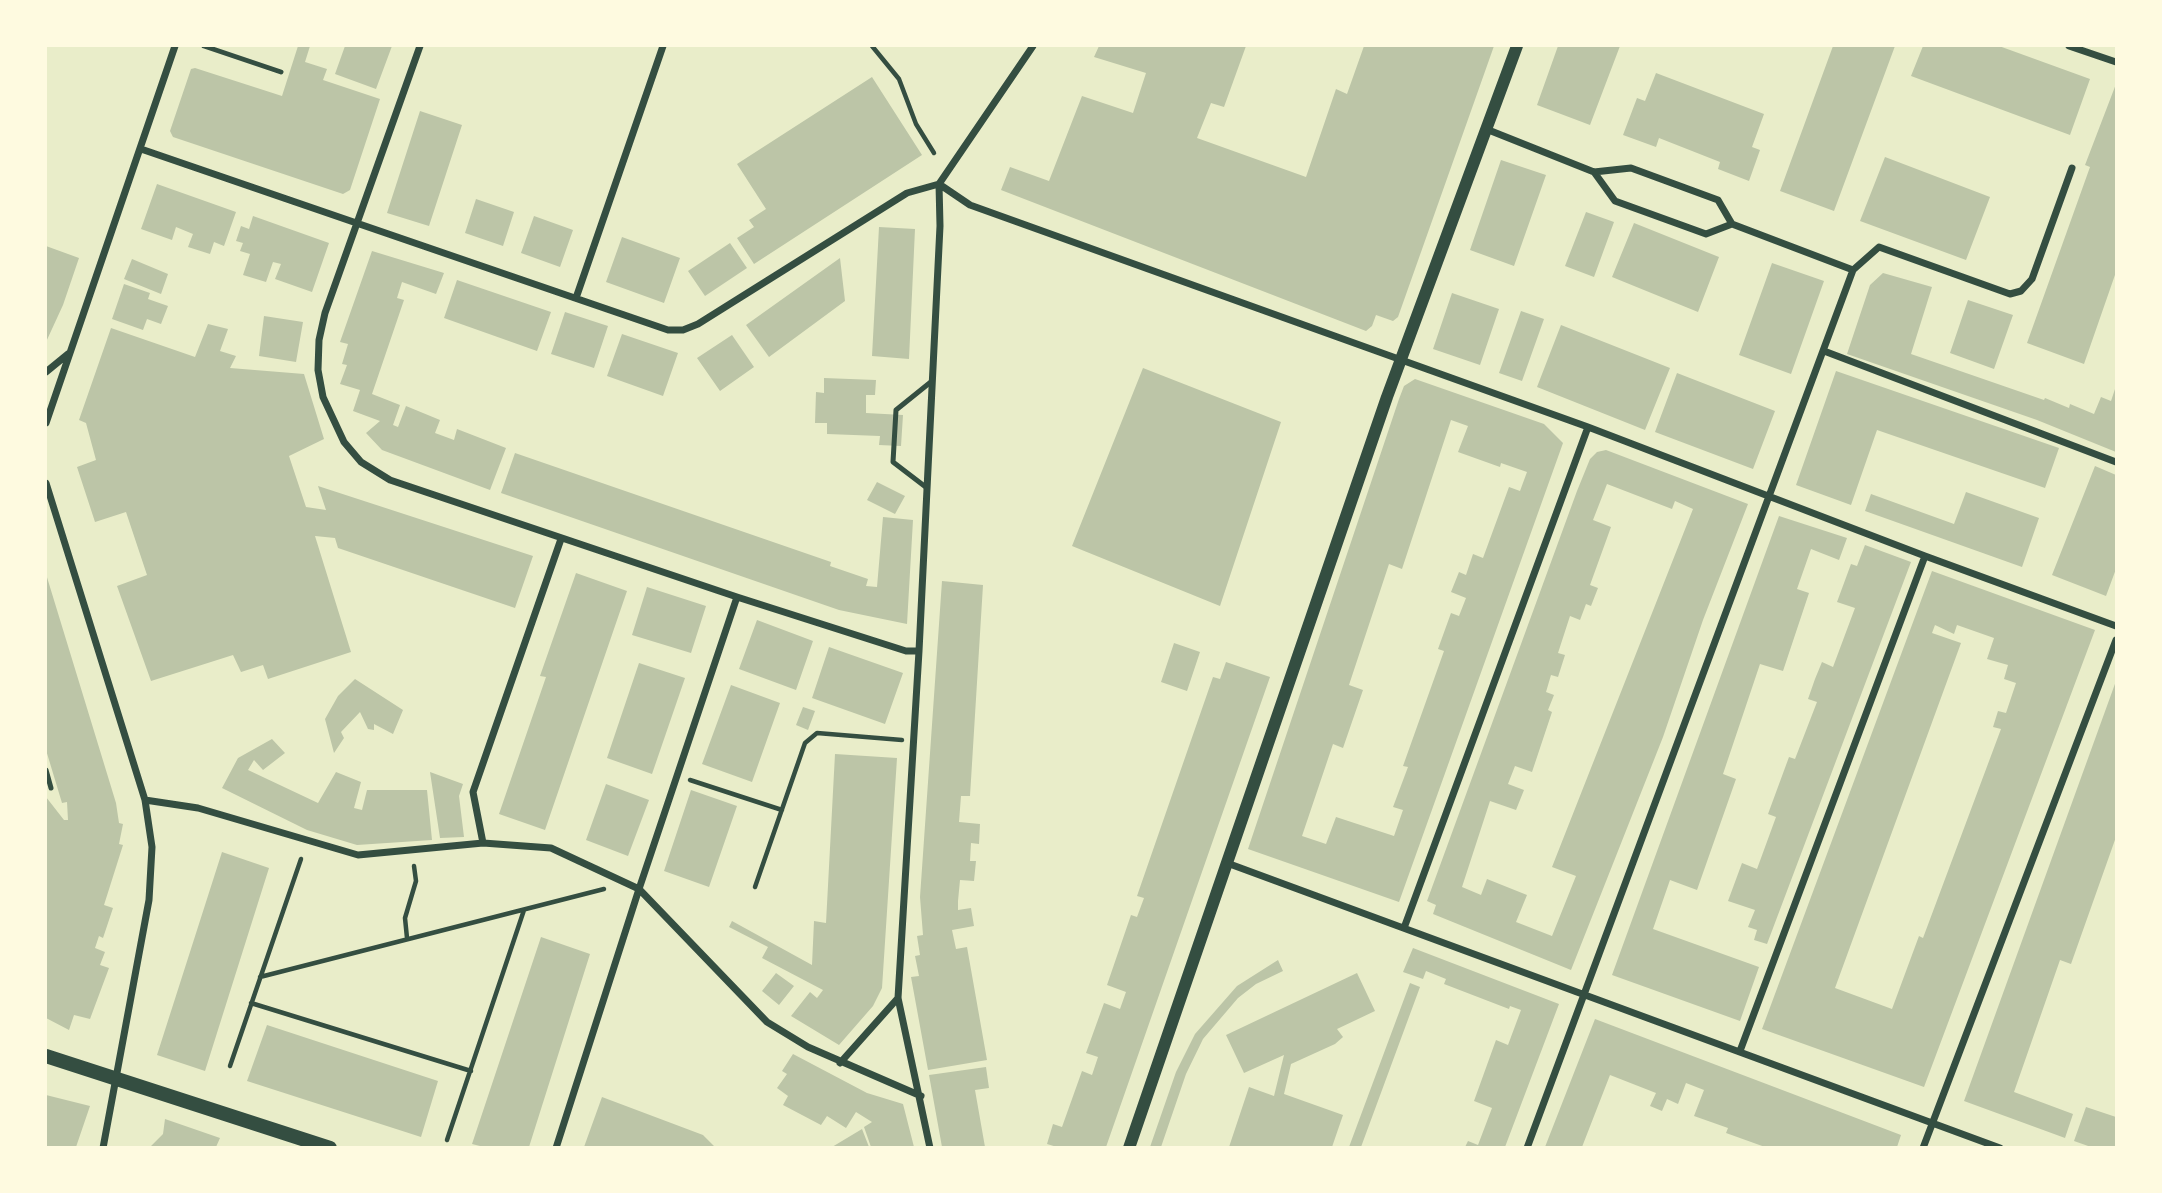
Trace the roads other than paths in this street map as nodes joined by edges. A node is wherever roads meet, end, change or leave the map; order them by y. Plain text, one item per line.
1 (175, 46) edge
2 (204, 46) edge
3 (420, 46) edge
4 (663, 46) edge
5 (1033, 46) edge
6 (1517, 46) edge
7 (2068, 46) edge
8 (2116, 62) edge
9 (281, 72) dead end
10 (1486, 129) junction
11 (141, 149) junction
12 (2072, 168) dead end
13 (1594, 172) junction
14 (939, 184) junction
15 (356, 223) junction
16 (1732, 224) junction
17 (1853, 270) junction
18 (576, 298) junction
19 (1824, 351) junction
20 (69, 354) junction
21 (1400, 361) junction
22 (46, 372) edge
23 (932, 381) junction
24 (46, 423) edge
25 (1588, 427) junction
26 (2116, 462) edge
27 (46, 483) edge
28 (927, 488) junction
29 (1768, 496) junction
30 (561, 539) junction
31 (1925, 556) junction
32 (737, 597) junction
33 (2116, 626) edge
34 (2116, 640) edge
35 (919, 651) junction
36 (46, 770) edge
37 (51, 788) dead end
38 (145, 800) junction
39 (482, 843) junction
40 (1227, 863) junction
41 (639, 889) junction
42 (1404, 928) junction
43 (1584, 995) junction
44 (898, 998) junction
45 (1740, 1051) junction
46 (46, 1056) edge
47 (840, 1063) junction
48 (117, 1079) junction
49 (921, 1096) junction
50 (1933, 1123) junction
51 (303, 1143) edge
52 (103, 1147) edge
53 (330, 1147) edge
54 (556, 1147) edge
55 (930, 1147) edge
56 (1129, 1147) edge
57 (1527, 1147) edge
58 (1923, 1147) edge
59 (2000, 1147) edge

1 - 11 street
2 - 9 lane
3 - 15 street
4 - 18 street
5 - 14 street
6 - 10 street
7 - 8 street
10 - 13 street
10 - 21 street
11 - 15 street
11 - 20 street
12 - 17 street
13 - 16 street
13 - 16 street
14 - 18 street
14 - 21 street
14 - 23 street
15 - 18 street
15 - 30 street
16 - 17 street
17 - 19 street
19 - 26 street
19 - 29 street
20 - 22 street
20 - 24 street
21 - 25 street
21 - 40 street
23 - 28 street
23 - 28 lane
25 - 29 street
25 - 42 street
27 - 38 street
28 - 35 street
29 - 31 street
29 - 43 street
30 - 32 street
30 - 39 street
31 - 33 street
31 - 45 street
32 - 35 street
32 - 41 street
34 - 50 street
35 - 44 street
36 - 37 lane
38 - 39 street
38 - 48 street
39 - 41 street
40 - 42 street
40 - 56 street
41 - 47 street
41 - 54 street
42 - 43 street
43 - 45 street
43 - 57 street
44 - 47 street
44 - 49 street
45 - 50 street
46 - 48 main road
47 - 49 street
48 - 51 main road
48 - 52 street
49 - 55 street
50 - 58 street
50 - 59 street
51 - 53 main road

